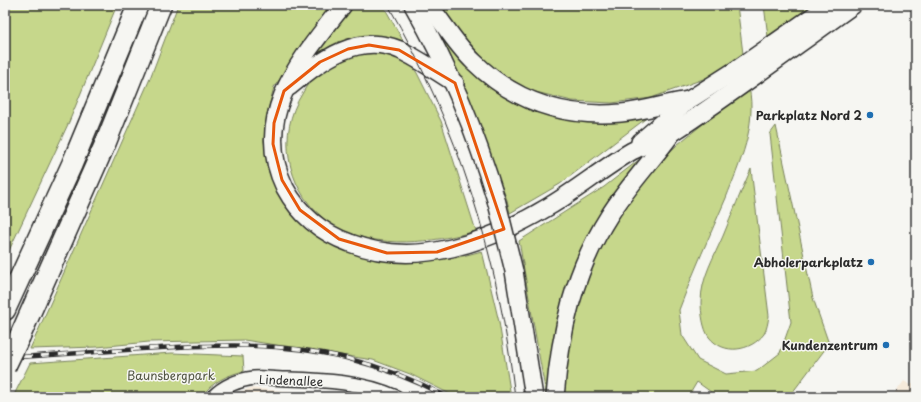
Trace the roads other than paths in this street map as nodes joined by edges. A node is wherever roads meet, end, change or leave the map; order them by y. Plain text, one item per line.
1 (138, 5) edge
2 (161, 5) edge
3 (343, 5) edge
4 (413, 5) edge
5 (429, 5) edge
6 (829, 5) edge
7 (853, 5) edge
8 (792, 39) junction
9 (455, 84) junction
10 (284, 91) junction
11 (689, 100) junction
12 (673, 132) junction
13 (633, 151) junction
14 (5, 310) edge
15 (5, 367) edge
16 (213, 397) edge
17 (396, 397) edge
18 (534, 397) edge
19 (555, 397) edge

1 - 14 highway
2 - 15 highway, bridge
3 - 10 main road
4 - 9 main road
5 - 11 main road
6 - 8 main road
7 - 8 main road
8 - 11 main road
8 - 12 main road
9 - 10 main road
9 - 18 main road, bridge
10 - 13 main road
11 - 13 main road
12 - 13 main road
12 - 19 main road
16 - 17 street, Lindenallee

